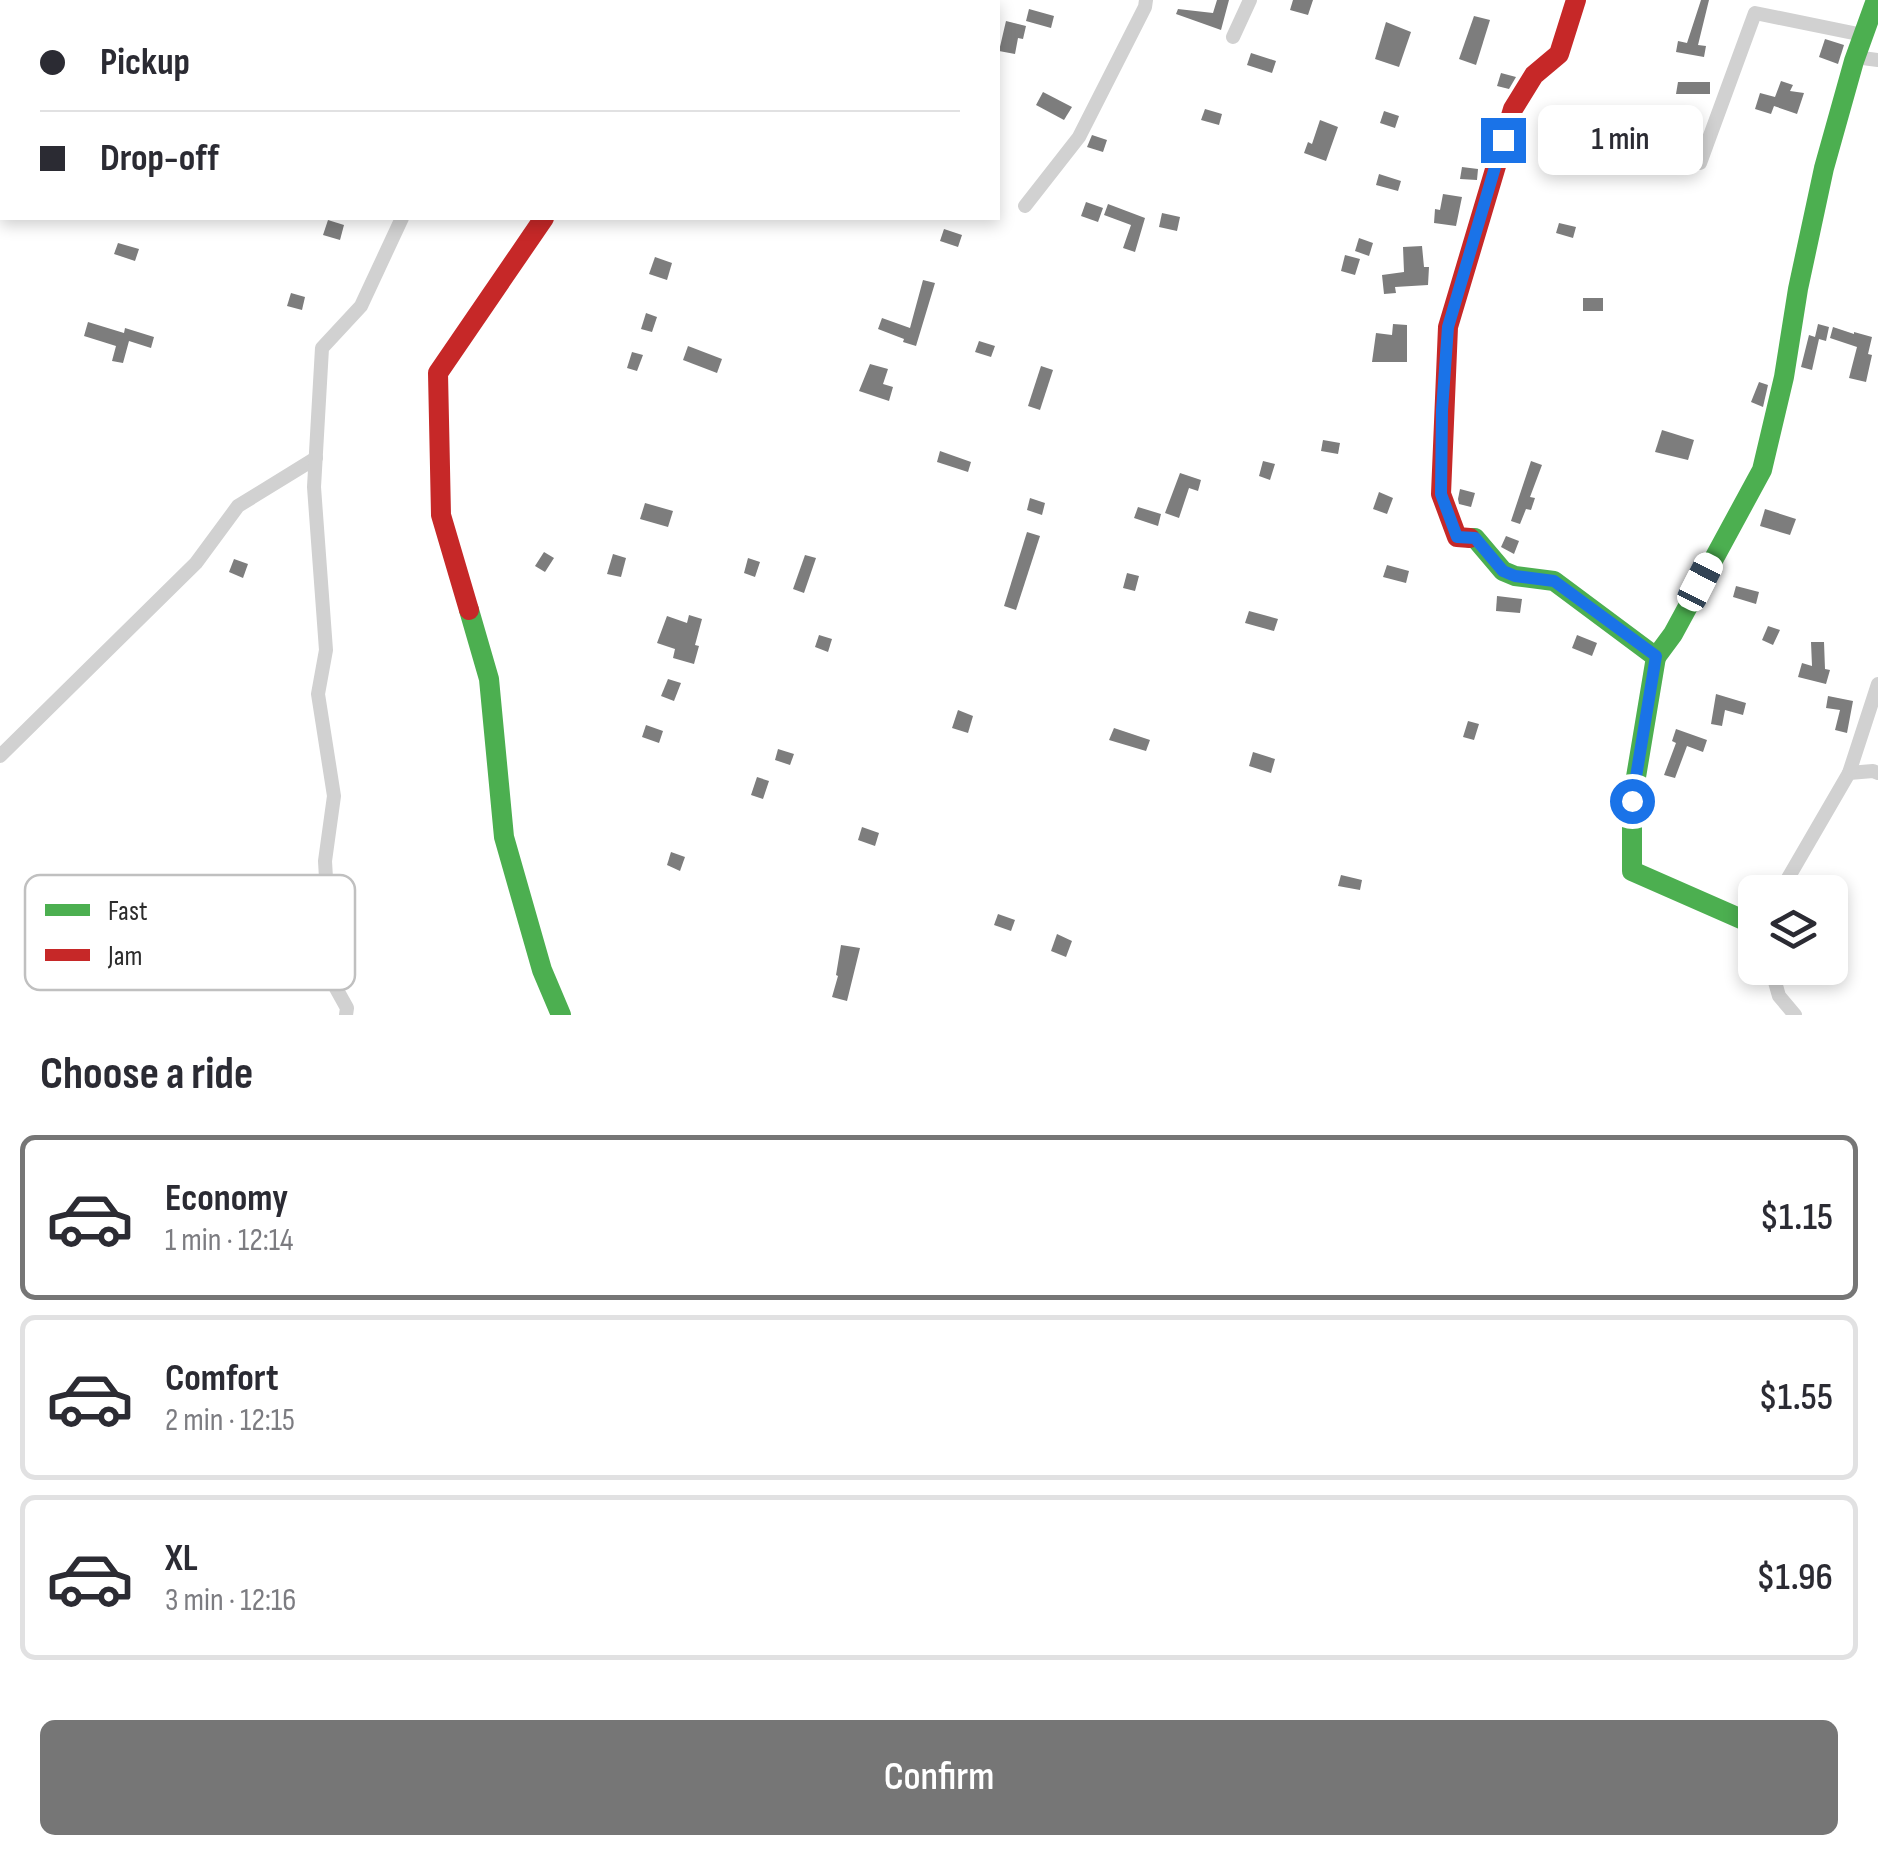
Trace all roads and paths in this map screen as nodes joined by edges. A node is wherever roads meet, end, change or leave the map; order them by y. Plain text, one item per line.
1 (1146, 0) edge
2 (1250, 0) edge
3 (1576, 0) edge
4 (1876, 0) edge
5 (1863, 35) junction
6 (1233, 37) dead end
7 (1855, 57) junction
8 (1878, 60) edge
9 (1700, 164) dead end
10 (1024, 206) dead end
11 (401, 220) edge
12 (543, 220) edge
13 (316, 458) junction
14 (1656, 656) junction
15 (1878, 684) edge
16 (0, 756) edge
17 (1878, 773) edge
18 (1849, 774) junction
19 (325, 875) edge
20 (1790, 875) edge
21 (1738, 918) edge
22 (1776, 985) edge
23 (337, 990) edge
24 (346, 1015) edge
25 (561, 1015) edge
26 (1795, 1015) edge

1 - 10 street
2 - 6 street
3 - 14 street
4 - 5 street
5 - 7 street
5 - 9 street
7 - 8 street
7 - 14 street
11 - 13 street
12 - 25 street
13 - 16 street
13 - 19 street
14 - 21 street
15 - 18 street
17 - 18 street
18 - 20 street
22 - 26 street
23 - 24 street

